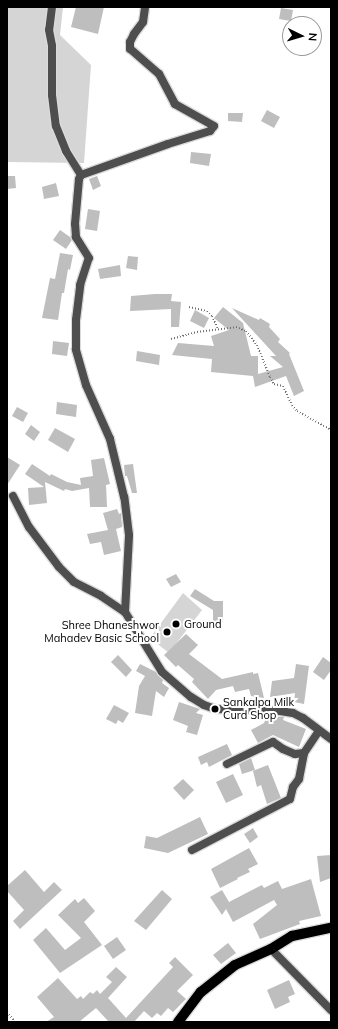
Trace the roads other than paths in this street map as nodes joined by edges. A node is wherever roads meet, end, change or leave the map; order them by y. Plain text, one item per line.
1 (52, 7) edge
2 (145, 7) edge
3 (81, 175) junction
4 (12, 496) dead end
5 (125, 612) junction
6 (319, 731) junction
7 (331, 740) edge
8 (304, 753) junction
9 (227, 764) dead end
10 (192, 850) dead end
11 (331, 928) edge
12 (271, 949) junction
13 (331, 1010) edge
14 (178, 1022) edge

1 - 3 street
2 - 3 street
3 - 5 street
4 - 5 street
5 - 6 street
6 - 7 street
6 - 8 street
8 - 9 street
8 - 10 street
11 - 12 main road
12 - 13 street
12 - 14 main road

